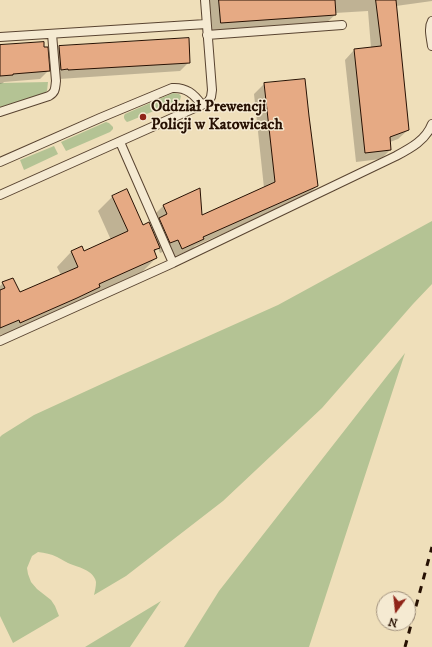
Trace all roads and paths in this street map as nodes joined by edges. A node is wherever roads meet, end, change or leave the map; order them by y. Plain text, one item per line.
1 (204, 0) edge
2 (432, 21) edge
3 (206, 24) junction
4 (342, 25) dead end
5 (52, 34) junction
6 (207, 35) junction
7 (0, 38) edge
8 (432, 46) edge
9 (202, 105) junction
10 (0, 112) edge
11 (432, 124) edge
12 (120, 142) junction
13 (0, 162) edge
14 (0, 195) edge
15 (174, 263) junction
16 (0, 341) edge

1 - 3 lane
2 - 8 lane
3 - 5 lane
3 - 6 lane
4 - 6 lane
5 - 7 lane
5 - 10 lane
6 - 9 lane
9 - 12 lane
9 - 13 lane
11 - 15 lane
12 - 14 lane
12 - 15 lane
15 - 16 lane

